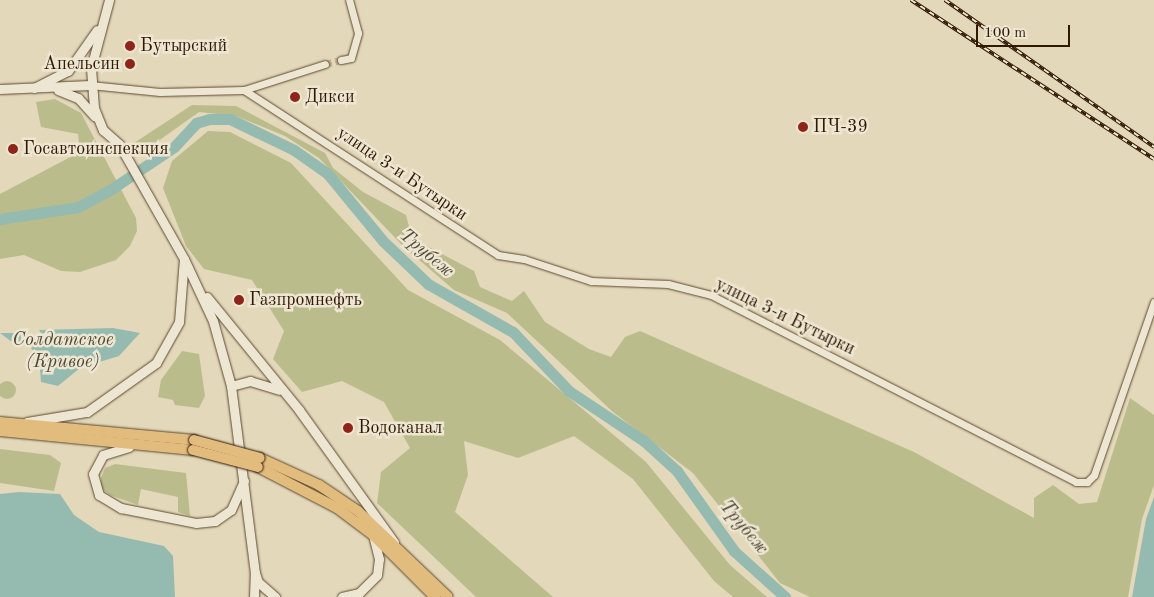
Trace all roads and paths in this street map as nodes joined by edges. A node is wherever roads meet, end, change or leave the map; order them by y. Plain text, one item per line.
1 (109, 0) edge
2 (349, 0) edge
3 (103, 21) junction
4 (341, 60) tunnel mouth
5 (322, 65) tunnel mouth
6 (90, 86) junction
7 (34, 88) junction
8 (48, 88) junction
9 (0, 89) edge
10 (244, 90) junction
11 (103, 130) junction
12 (184, 259) junction
13 (200, 289) junction
14 (1154, 302) edge
15 (231, 386) junction
16 (279, 390) junction
17 (0, 422) edge
18 (17, 423) junction
19 (0, 432) edge
20 (162, 445) junction
21 (193, 445) junction
22 (259, 462) junction
23 (244, 481) junction
24 (373, 535) junction
25 (394, 542) junction
26 (255, 573) junction
27 (254, 597) edge
28 (276, 597) edge
29 (342, 597) edge
30 (435, 597) edge
31 (448, 597) edge

1 - 3 main road
2 - 4 street
3 - 6 main road
3 - 7 main road
5 - 10 street
6 - 8 main road
6 - 10 street
6 - 11 main road
7 - 8 main road
7 - 9 main road
8 - 11 main road
10 - 14 street, улица 3-и Бутырки
11 - 12 main road
12 - 13 main road
12 - 18 main road
13 - 15 main road
13 - 16 main road
15 - 16 main road
15 - 23 main road
16 - 25 main road
17 - 18 main road
18 - 21 main road
19 - 20 main road
20 - 21 main road
20 - 23 main road
21 - 22 main road, bridge
22 - 24 main road
22 - 25 main road
23 - 26 main road
24 - 29 main road
24 - 30 main road
25 - 31 main road
26 - 27 main road
26 - 28 main road

